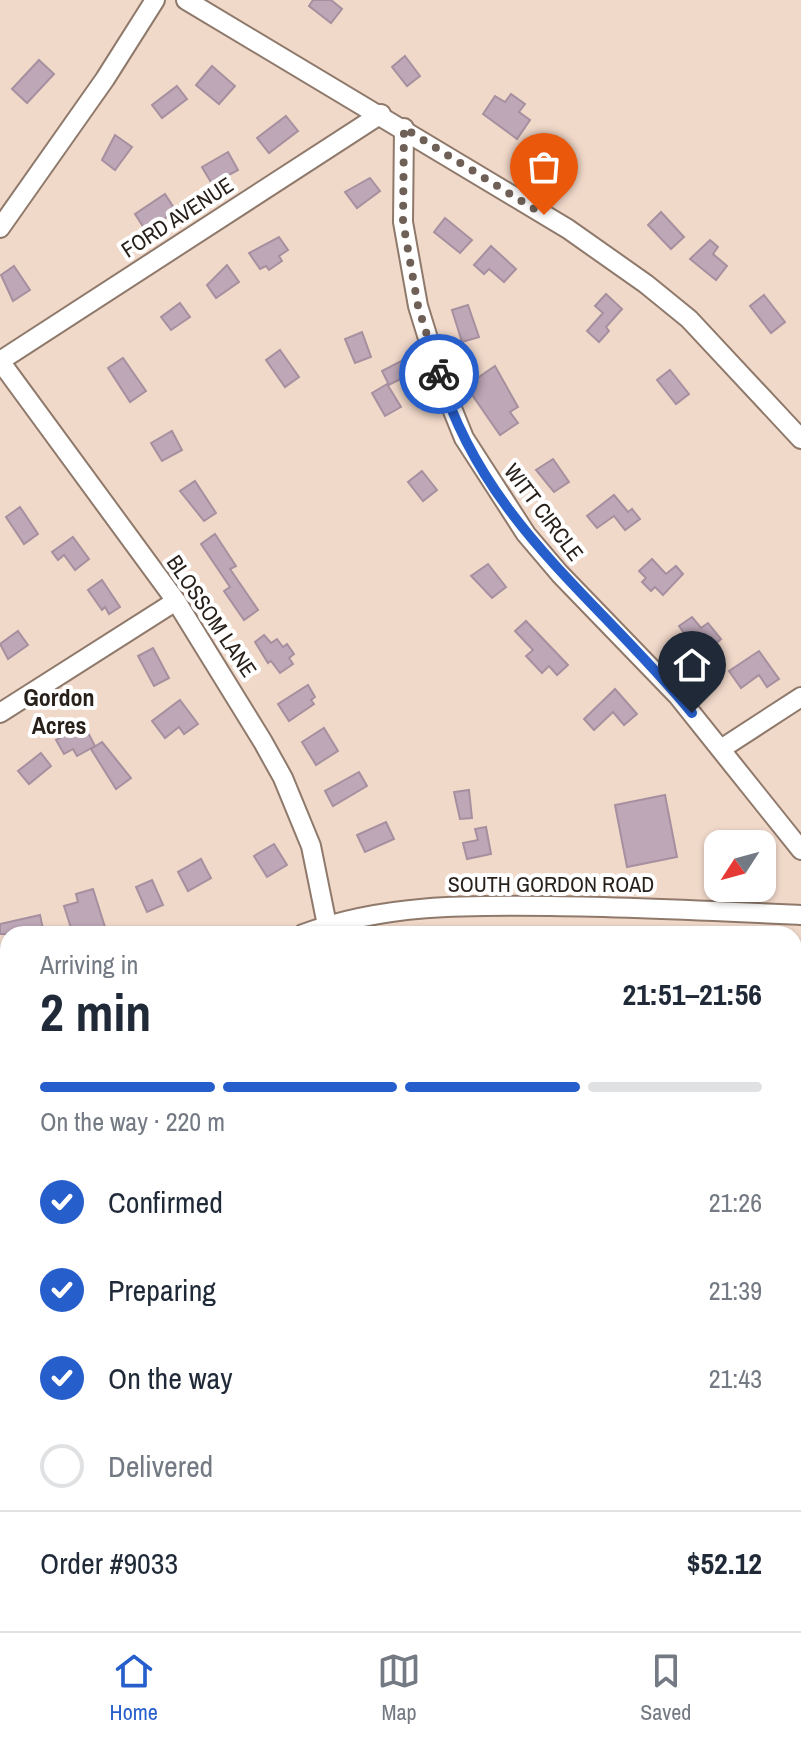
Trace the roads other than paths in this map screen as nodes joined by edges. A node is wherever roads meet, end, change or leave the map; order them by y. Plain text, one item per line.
1 (155, 0) edge
2 (186, 0) edge
3 (381, 114) junction
4 (404, 128) junction
5 (0, 228) edge
6 (0, 361) edge
7 (801, 439) edge
8 (176, 601) junction
9 (801, 697) edge
10 (0, 713) edge
11 (721, 749) junction
12 (801, 850) edge
13 (801, 915) edge
14 (330, 926) edge
15 (344, 926) edge

1 - 5 street
2 - 3 street
3 - 4 street
3 - 6 street, FORD AVENUE
4 - 7 street
4 - 11 street, WITT CIRCLE
6 - 8 street, BLOSSOM LANE
8 - 10 street
8 - 14 street, BLOSSOM LANE
9 - 11 street
11 - 12 street, WITT CIRCLE
13 - 15 street, SOUTH GORDON ROAD

